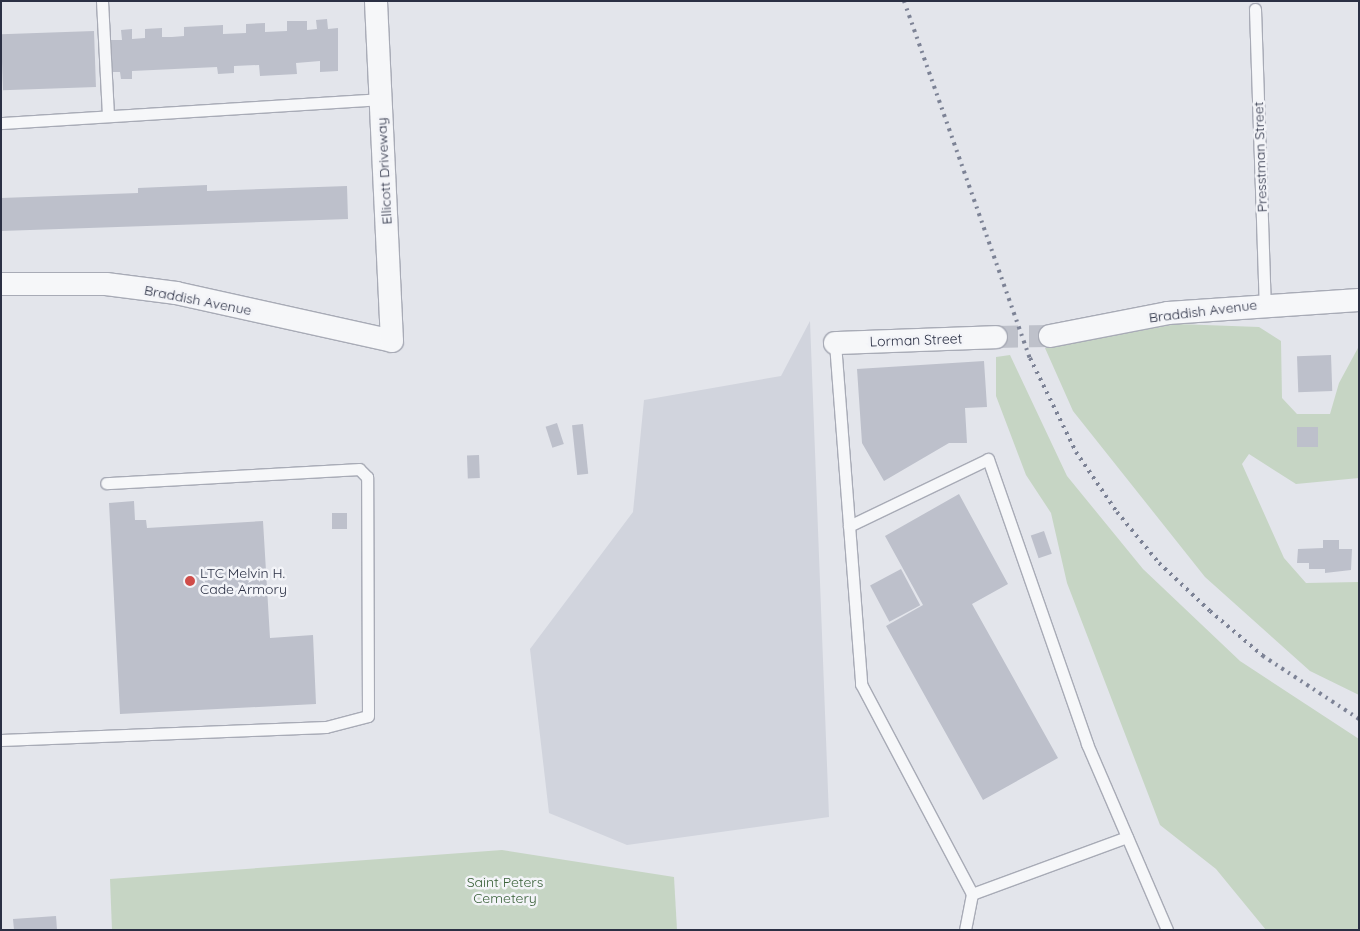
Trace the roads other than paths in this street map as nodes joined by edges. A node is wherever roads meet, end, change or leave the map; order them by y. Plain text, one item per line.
1 (102, 1) edge
2 (376, 1) edge
3 (1255, 9) dead end
4 (381, 99) junction
5 (108, 116) junction
6 (1, 123) edge
7 (1, 284) edge
8 (1359, 300) edge
9 (1264, 304) junction
10 (1050, 336) tunnel mouth
11 (996, 337) tunnel mouth
12 (392, 341) joint
13 (835, 343) joint
14 (106, 483) dead end
15 (849, 526) junction
16 (1, 740) edge
17 (1127, 837) junction
18 (972, 894) junction
19 (965, 930) edge
20 (1167, 930) edge

1 - 5 lane
2 - 4 street, Ellicott Driveway
3 - 9 lane, Presstman Street
4 - 5 lane
4 - 12 street, Ellicott Driveway
5 - 6 lane
7 - 12 street, Braddish Avenue
8 - 9 street, Braddish Avenue
9 - 10 street, Braddish Avenue
11 - 13 street, Lorman Street
13 - 15 lane
14 - 16 lane
15 - 17 lane
15 - 18 lane
17 - 18 lane
17 - 20 lane
18 - 19 lane

